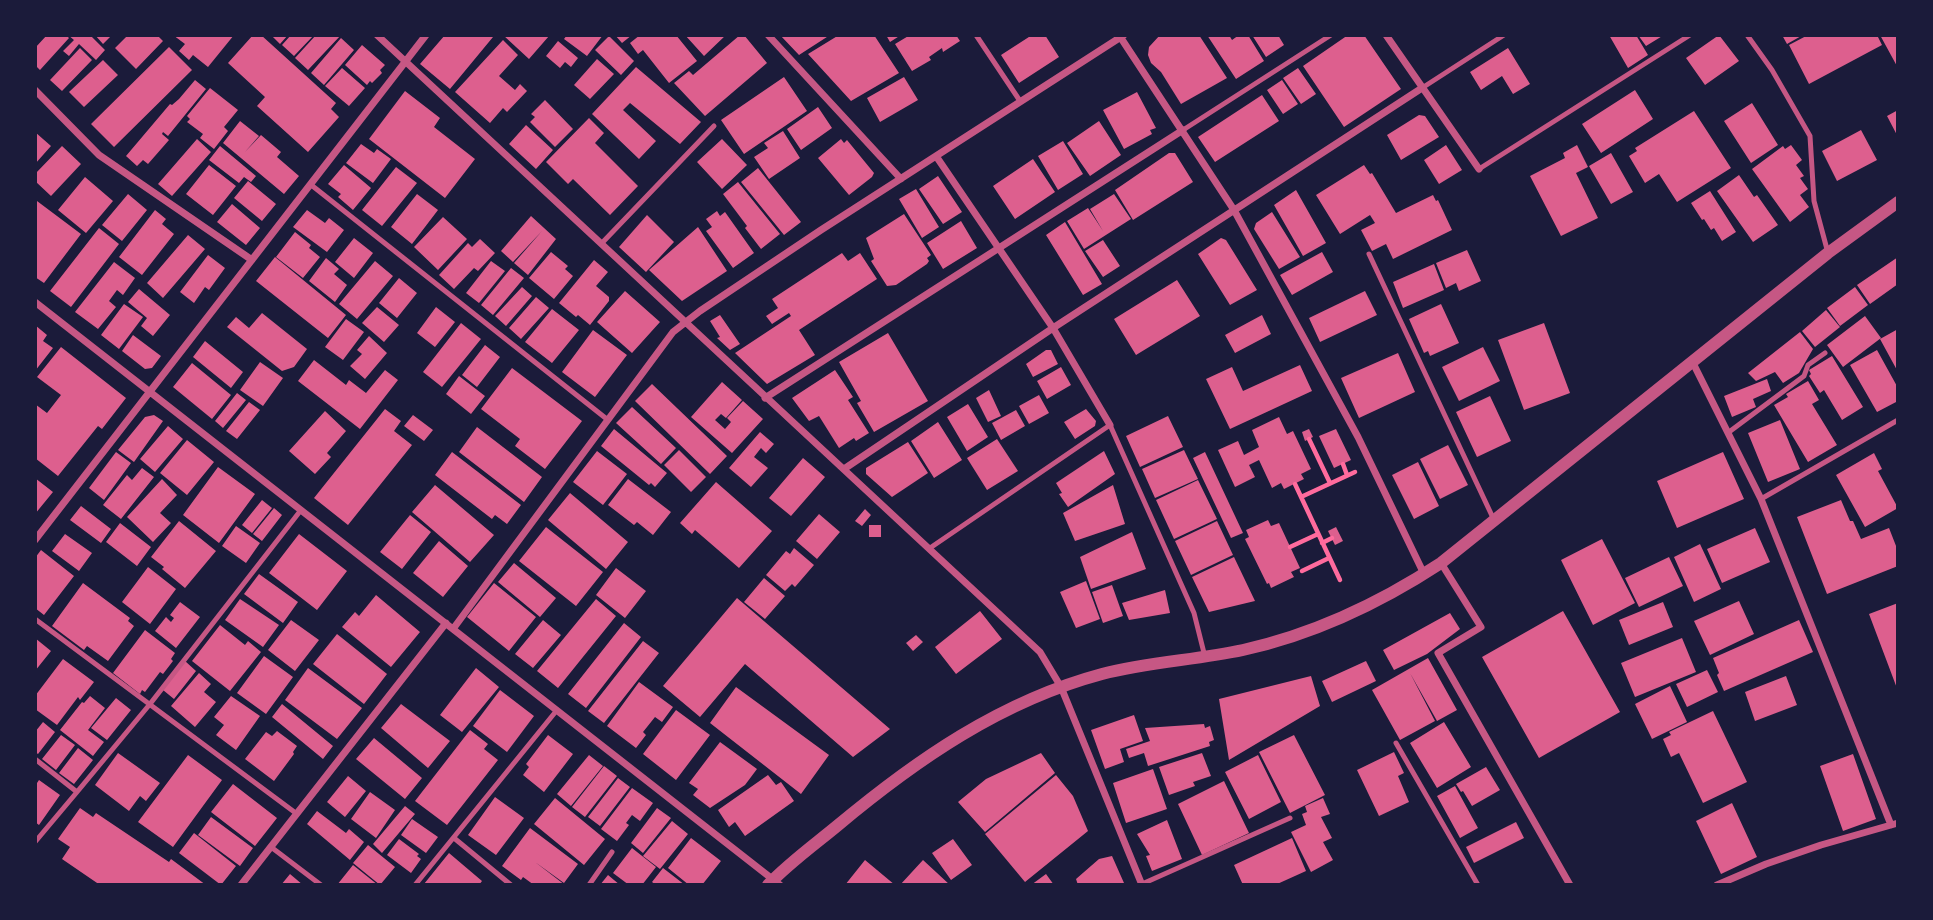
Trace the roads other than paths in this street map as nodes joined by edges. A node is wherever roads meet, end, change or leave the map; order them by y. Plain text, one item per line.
1 (377, 35) edge
2 (426, 35) edge
3 (768, 35) edge
4 (976, 35) edge
5 (1331, 35) edge
6 (1386, 35) edge
7 (1504, 35) edge
8 (1690, 35) edge
9 (1747, 35) edge
10 (1121, 36) edge
11 (405, 61) junction
12 (1422, 88) junction
13 (35, 90) edge
14 (1020, 102) junction
15 (714, 126) dead end
16 (1183, 130) junction
17 (936, 156) junction
18 (1479, 169) joint
19 (901, 179) junction
20 (310, 184) junction
21 (1898, 202) edge
22 (1234, 211) junction
23 (601, 244) junction
24 (999, 250) junction
25 (1828, 253) junction
26 (1369, 254) dead end
27 (252, 260) junction
28 (35, 302) edge
29 (685, 322) junction
30 (1054, 328) junction
31 (1825, 353) dead end
32 (1692, 361) junction
33 (150, 393) junction
34 (765, 398) junction
35 (608, 420) junction
36 (1898, 420) edge
37 (1110, 425) junction
38 (1729, 432) junction
39 (844, 469) junction
40 (1761, 499) junction
41 (301, 510) junction
42 (1494, 520) junction
43 (35, 540) edge
44 (930, 548) junction
45 (1441, 563) junction
46 (1424, 574) junction
47 (35, 619) edge
48 (446, 623) junction
49 (453, 629) junction
50 (1205, 657) junction
51 (1060, 687) junction
52 (150, 705) junction
53 (557, 710) junction
54 (1396, 743) dead end
55 (35, 759) edge
56 (77, 792) junction
57 (297, 814) junction
58 (1290, 818) dead end
59 (1894, 824) edge
60 (454, 838) junction
61 (35, 842) edge
62 (271, 847) junction
63 (612, 852) dead end
64 (774, 883) edge
65 (241, 885) edge
66 (321, 885) edge
67 (415, 885) edge
68 (511, 885) edge
69 (589, 885) edge
70 (1142, 885) edge
71 (1478, 885) edge
72 (1570, 885) edge
73 (1717, 885) edge

1 - 11 street
2 - 11 street
3 - 19 street
4 - 14 lane
5 - 16 lane
6 - 12 street
7 - 12 lane
8 - 18 lane
9 - 25 lane
10 - 14 street
10 - 16 street
11 - 20 street
11 - 23 street
12 - 18 street
12 - 22 street
13 - 27 street
14 - 17 street
15 - 23 lane
16 - 22 street
16 - 24 street
17 - 19 street
17 - 24 street
19 - 29 street
20 - 27 street
20 - 35 lane
21 - 25 street
22 - 30 street
22 - 46 street
23 - 29 street
24 - 30 street
24 - 34 street
25 - 32 street
26 - 42 lane
27 - 33 street
28 - 33 street
29 - 34 street
29 - 35 street
30 - 37 street
30 - 39 street
31 - 38 lane
32 - 38 street
32 - 42 street
33 - 41 street
33 - 43 street
34 - 39 street
35 - 49 street
36 - 40 lane
37 - 44 lane
37 - 50 lane
38 - 40 street
39 - 44 street
40 - 59 street
41 - 48 street
41 - 52 lane
42 - 45 street
44 - 51 street
45 - 46 street
45 - 72 street
46 - 50 street
47 - 52 lane
48 - 49 street
48 - 57 street
49 - 53 street
50 - 51 street
51 - 64 street
51 - 70 street
52 - 56 lane
52 - 57 lane
53 - 60 lane
53 - 64 street
54 - 71 lane
55 - 56 lane
56 - 61 lane
57 - 62 street
58 - 70 lane
59 - 73 street
60 - 67 lane
60 - 68 lane
62 - 65 street
62 - 66 lane
63 - 69 lane

